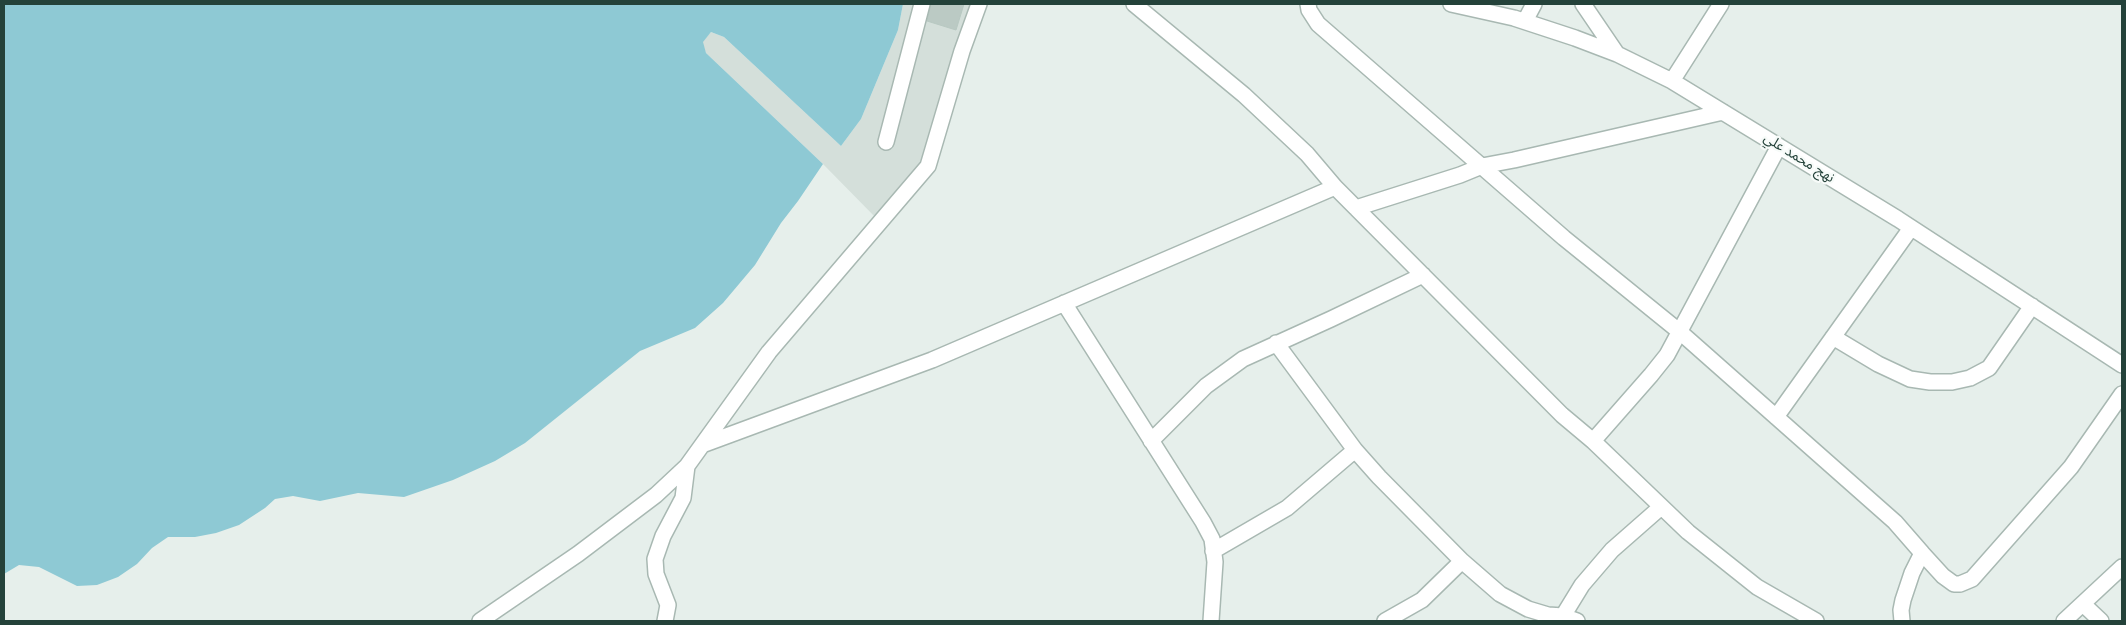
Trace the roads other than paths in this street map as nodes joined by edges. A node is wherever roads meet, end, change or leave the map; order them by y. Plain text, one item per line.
1 (922, 4) edge
2 (979, 4) edge
3 (1134, 4) edge
4 (1308, 4) edge
5 (1451, 4) edge
6 (1534, 4) edge
7 (1583, 4) edge
8 (1721, 4) edge
9 (1525, 21) junction
10 (1617, 54) junction
11 (1672, 81) junction
12 (1723, 112) junction
13 (886, 142) dead end
14 (1780, 146) junction
15 (1482, 166) junction
16 (1335, 187) junction
17 (1356, 208) junction
18 (1911, 228) junction
19 (1423, 274) junction
20 (1064, 303) junction
21 (2032, 306) junction
22 (1680, 332) junction
23 (1833, 337) junction
24 (1276, 343) junction
25 (2122, 365) edge
26 (2122, 394) edge
27 (1776, 417) junction
28 (1151, 441) junction
29 (1593, 441) junction
30 (702, 445) junction
31 (1355, 450) junction
32 (687, 466) junction
33 (1661, 507) junction
34 (1213, 551) junction
35 (1922, 554) junction
36 (1462, 561) junction
37 (2122, 567) edge
38 (2083, 604) junction
39 (1570, 619) edge
40 (480, 621) edge
41 (665, 621) edge
42 (1211, 621) edge
43 (1385, 621) edge
44 (1816, 621) edge
45 (1902, 621) edge
46 (2064, 621) edge
47 (2101, 621) edge

1 - 13 street
2 - 30 street
3 - 16 street
4 - 15 street
5 - 9 street, نهج محمد علي
6 - 9 street
7 - 10 street
8 - 11 street
9 - 10 street, نهج محمد علي
10 - 11 street, نهج محمد علي
11 - 12 street, نهج محمد علي
12 - 14 street, نهج محمد علي
12 - 15 street
14 - 18 street, نهج محمد علي
14 - 22 street
15 - 17 street
15 - 22 street
16 - 17 street
16 - 20 street
17 - 19 street
18 - 21 street, نهج محمد علي
18 - 23 street
19 - 24 street
19 - 29 street
20 - 28 street
20 - 30 street
21 - 23 street
21 - 25 street, نهج محمد علي
22 - 27 street
22 - 29 street
23 - 27 street
24 - 28 street
24 - 31 street
26 - 35 street
27 - 35 street
28 - 34 street
29 - 33 street
30 - 32 street
31 - 34 street
31 - 36 street
32 - 40 street
32 - 41 street
33 - 39 street
33 - 44 street
34 - 42 street
35 - 45 street
36 - 39 street
36 - 43 street
37 - 38 street
38 - 46 street
38 - 47 street

